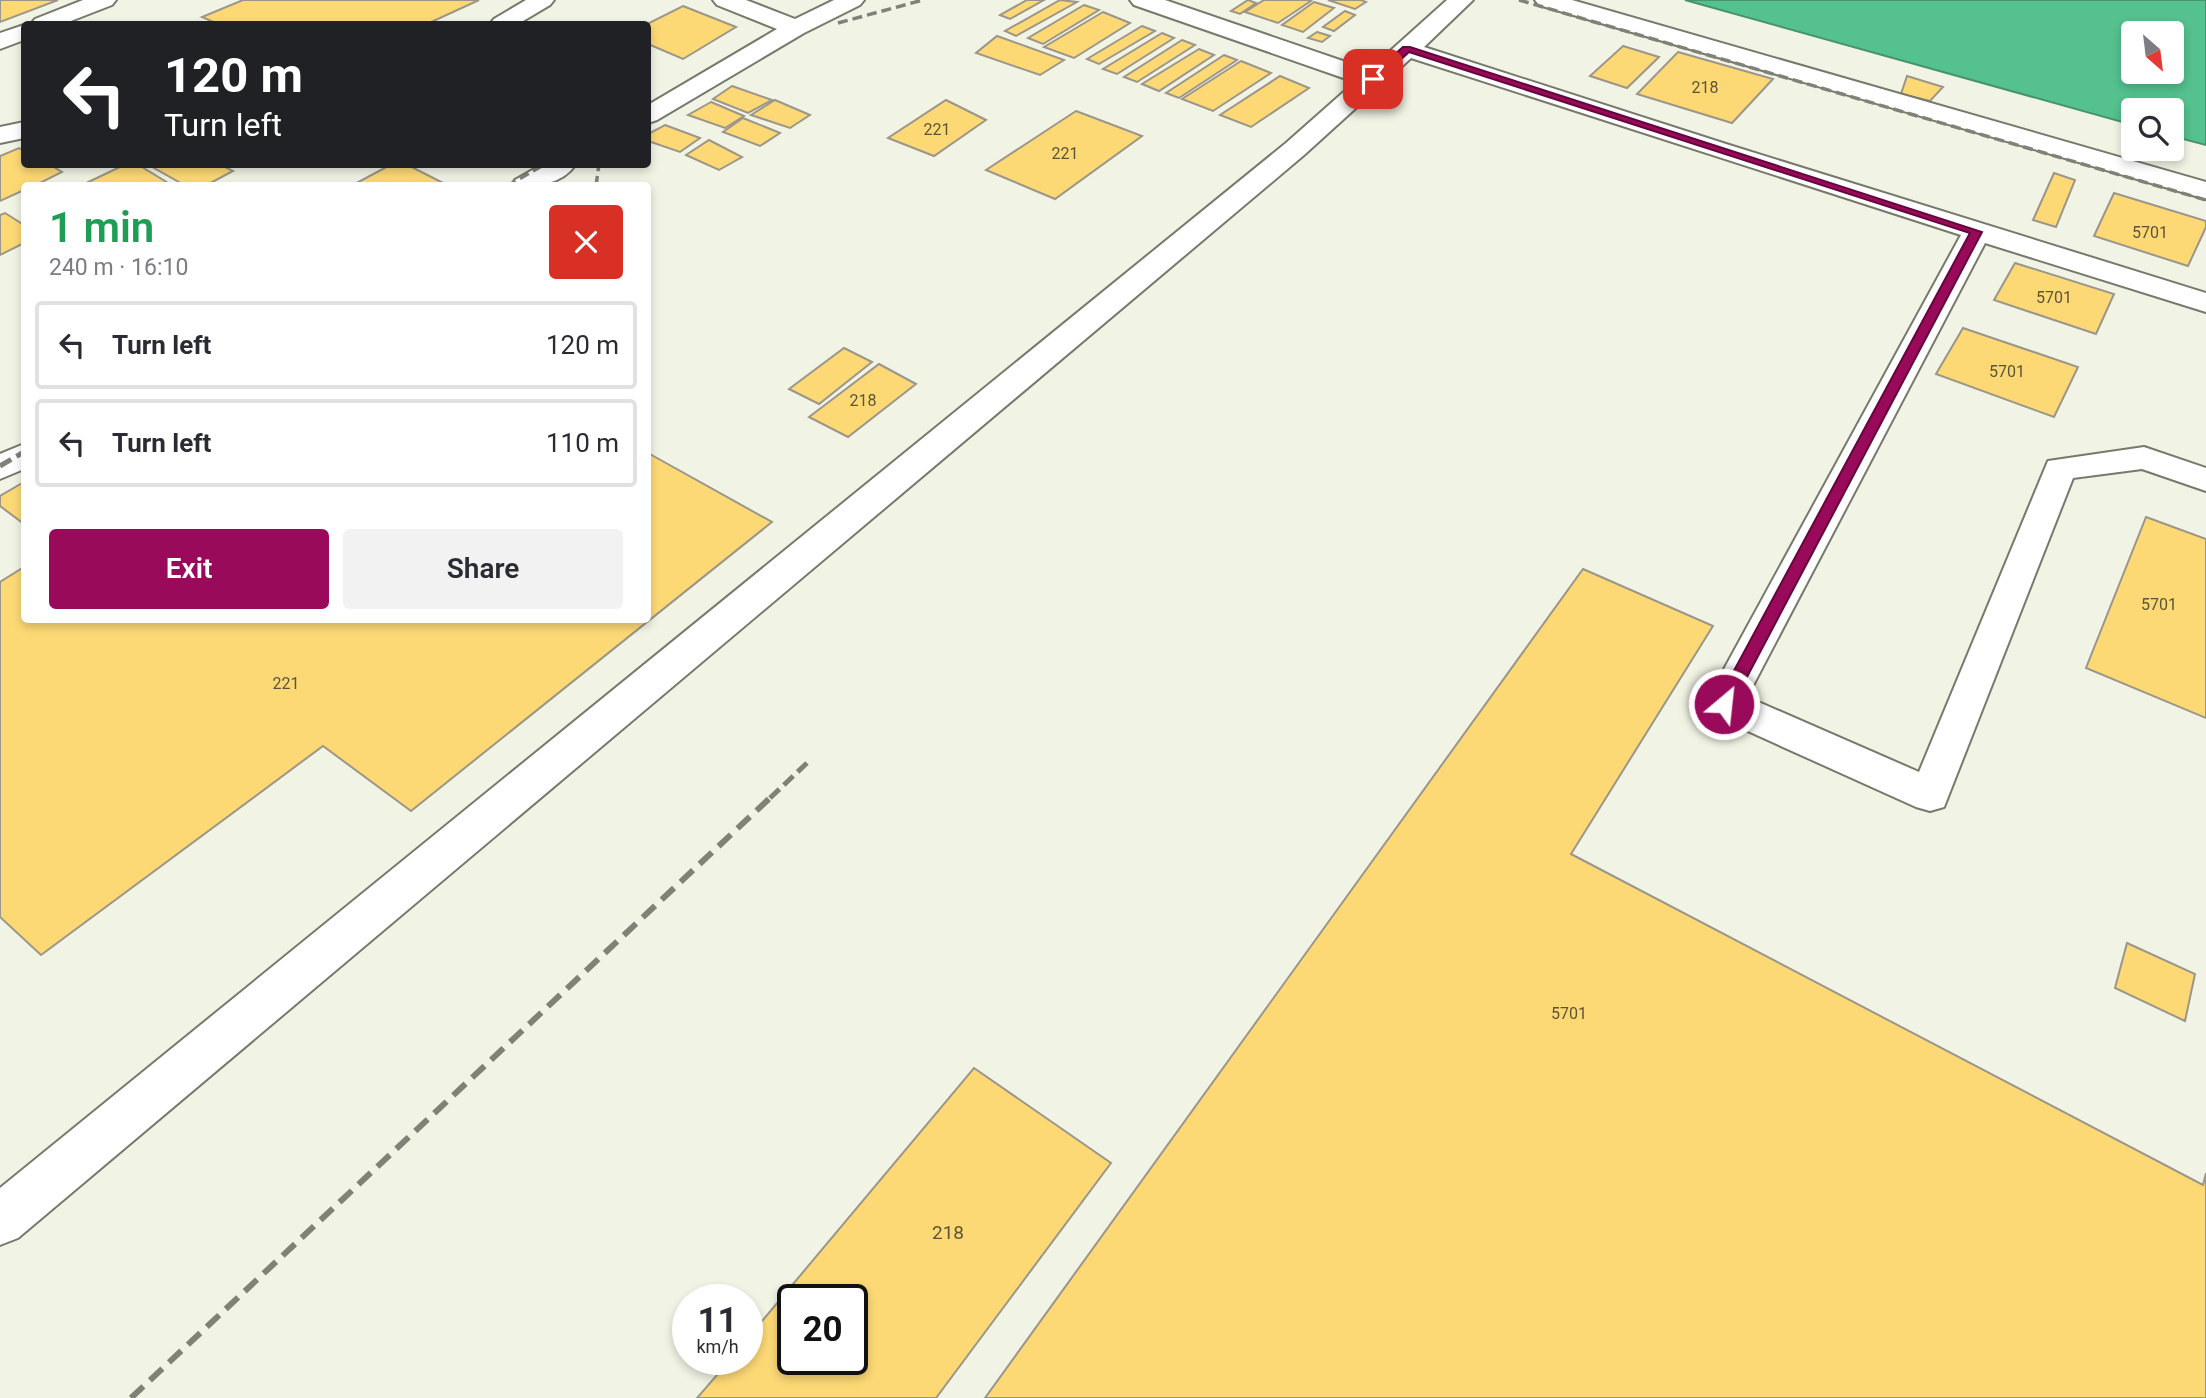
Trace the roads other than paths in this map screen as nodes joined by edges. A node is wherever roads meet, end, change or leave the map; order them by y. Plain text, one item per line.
1 (104, 0) edge
2 (542, 0) edge
3 (726, 0) edge
4 (852, 0) edge
5 (1142, 0) edge
6 (1461, 0) edge
7 (1548, 0) edge
8 (51, 21) edge
9 (507, 21) edge
10 (796, 28) junction
11 (21, 33) edge
12 (0, 42) edge
13 (1407, 49) junction
14 (1373, 79) junction
15 (651, 113) edge
16 (21, 131) edge
17 (0, 135) edge
18 (556, 168) edge
19 (532, 182) edge
20 (2206, 191) edge
21 (1977, 232) junction
22 (2206, 303) edge
23 (21, 457) edge
24 (0, 468) edge
25 (2206, 480) edge
26 (0, 1220) edge

1 - 8 lane
2 - 9 lane
3 - 10 lane
4 - 10 lane
5 - 14 lane
6 - 13 lane
7 - 20 lane
10 - 15 lane
11 - 12 lane
13 - 14 lane
13 - 21 lane
14 - 26 lane
16 - 17 lane
18 - 19 lane
21 - 22 lane
21 - 25 lane
23 - 24 lane

